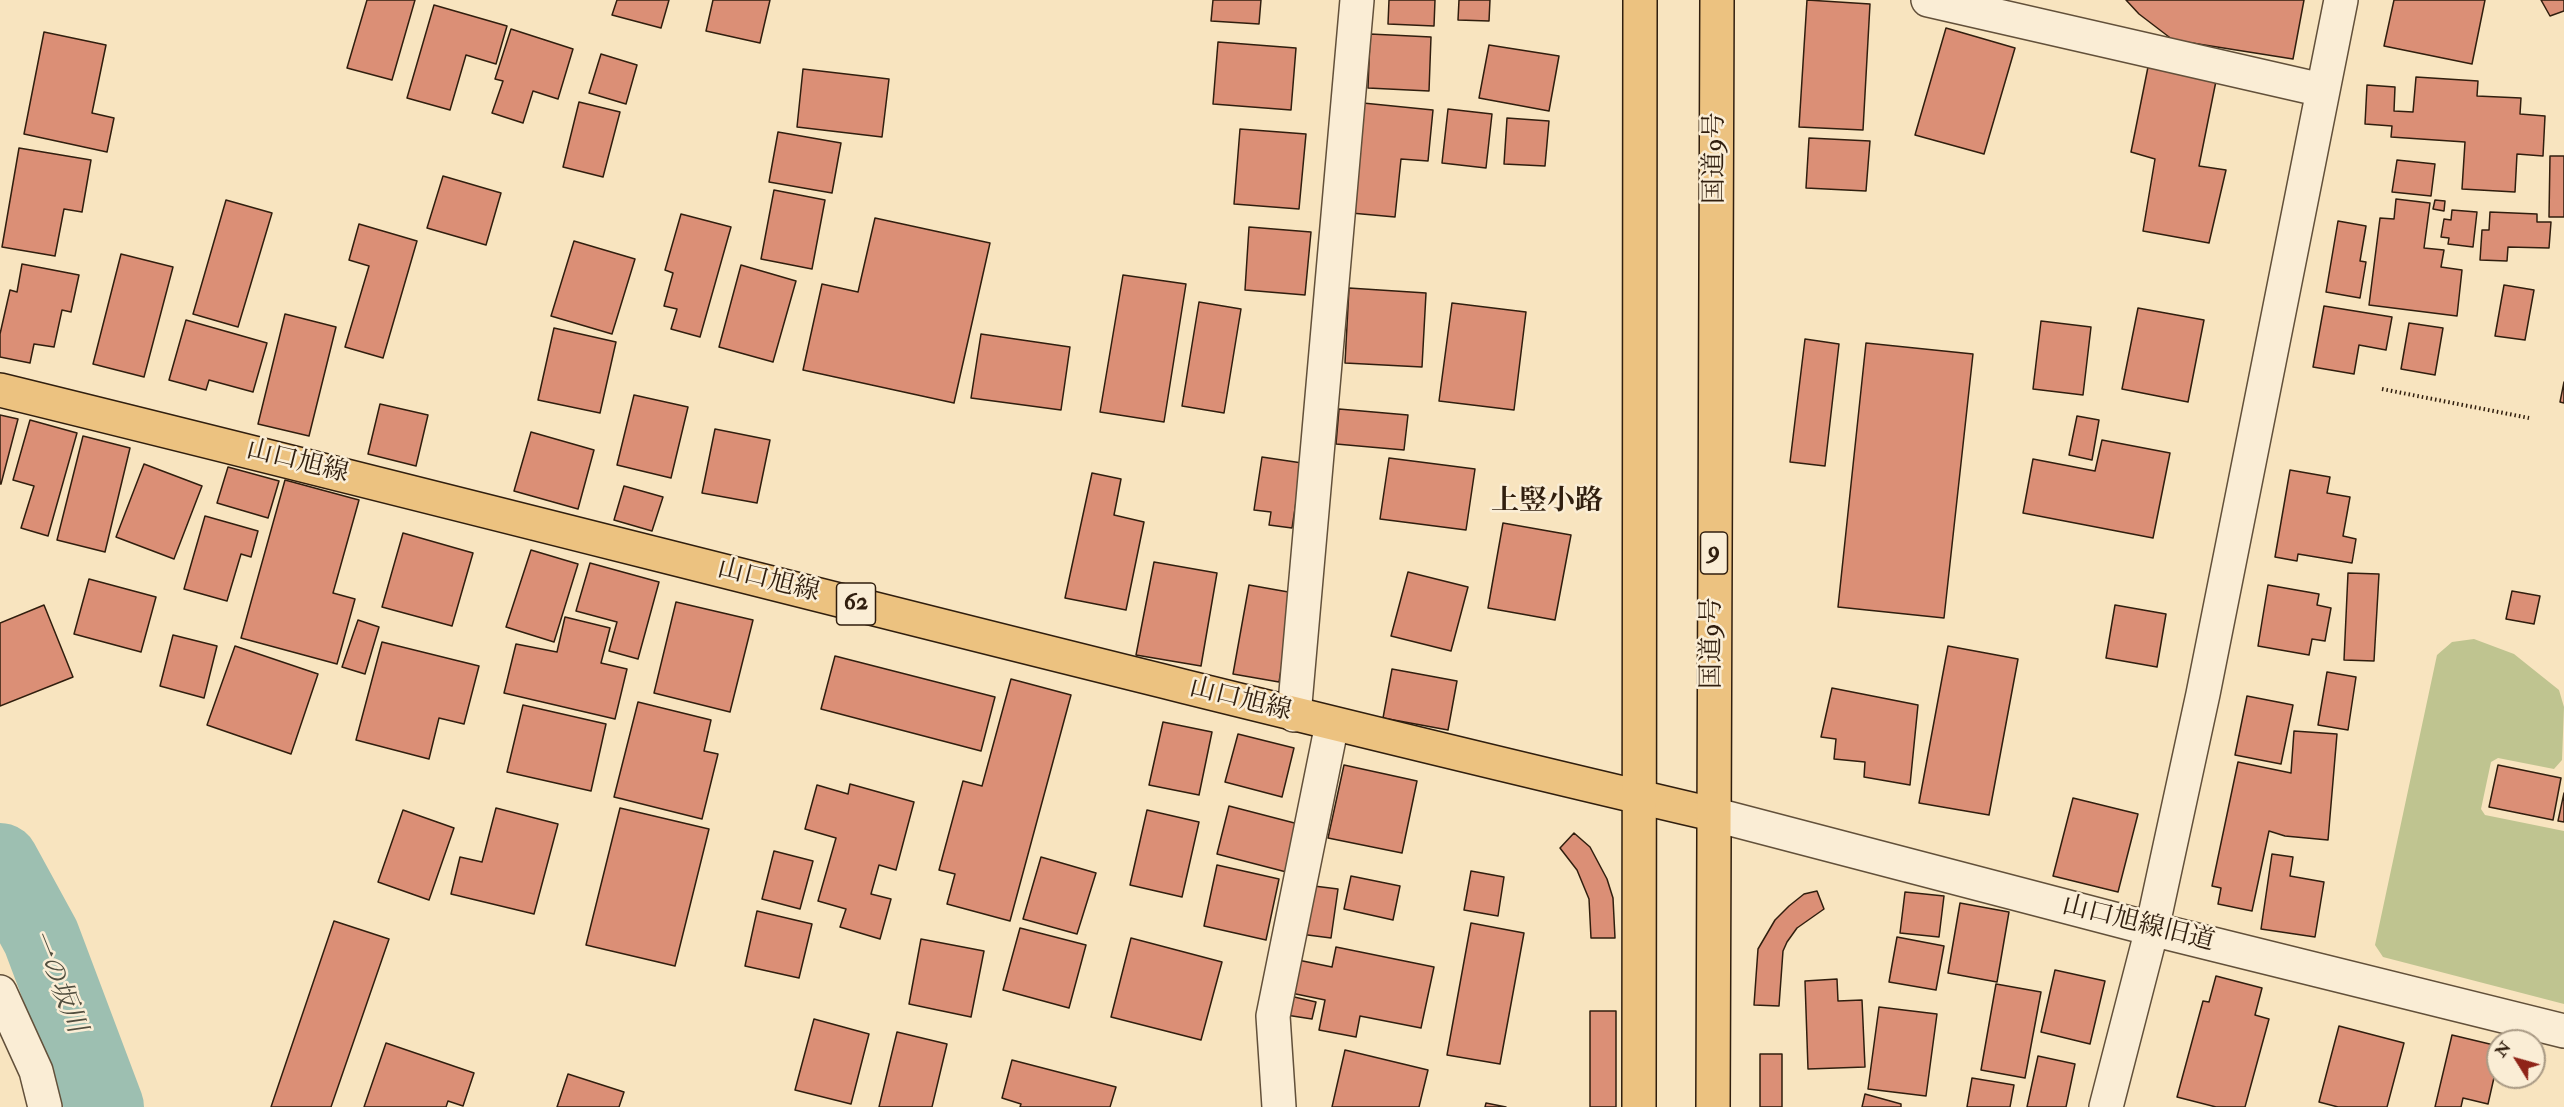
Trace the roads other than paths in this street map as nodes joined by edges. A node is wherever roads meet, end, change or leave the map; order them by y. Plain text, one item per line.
1 (1357, 0) edge
2 (1640, 0) edge
3 (1717, 0) edge
4 (1928, 0) edge
5 (2341, 0) edge
6 (2322, 90) junction
7 (0, 390) edge
8 (1294, 715) junction
9 (1332, 724) junction
10 (1638, 797) junction
11 (1712, 814) junction
12 (2152, 929) junction
13 (0, 992) edge
14 (2564, 1031) edge
15 (45, 1107) edge
16 (1279, 1107) edge
17 (1639, 1107) edge
18 (1713, 1107) edge
19 (2106, 1107) edge

1 - 8 street
2 - 10 main road
3 - 11 main road, 国道9号 / 9
4 - 6 street
5 - 6 street
6 - 12 street
7 - 8 main road, 山口旭線 / 62
8 - 9 main road, 山口旭線 / 62
9 - 10 main road, 山口旭線 / 62
9 - 16 street
10 - 11 main road, 山口旭線 / 62
10 - 17 main road
11 - 12 street, 山口旭線旧道
11 - 18 main road, 国道9号 / 9
12 - 14 street, 山口旭線旧道
12 - 19 street
13 - 15 street

